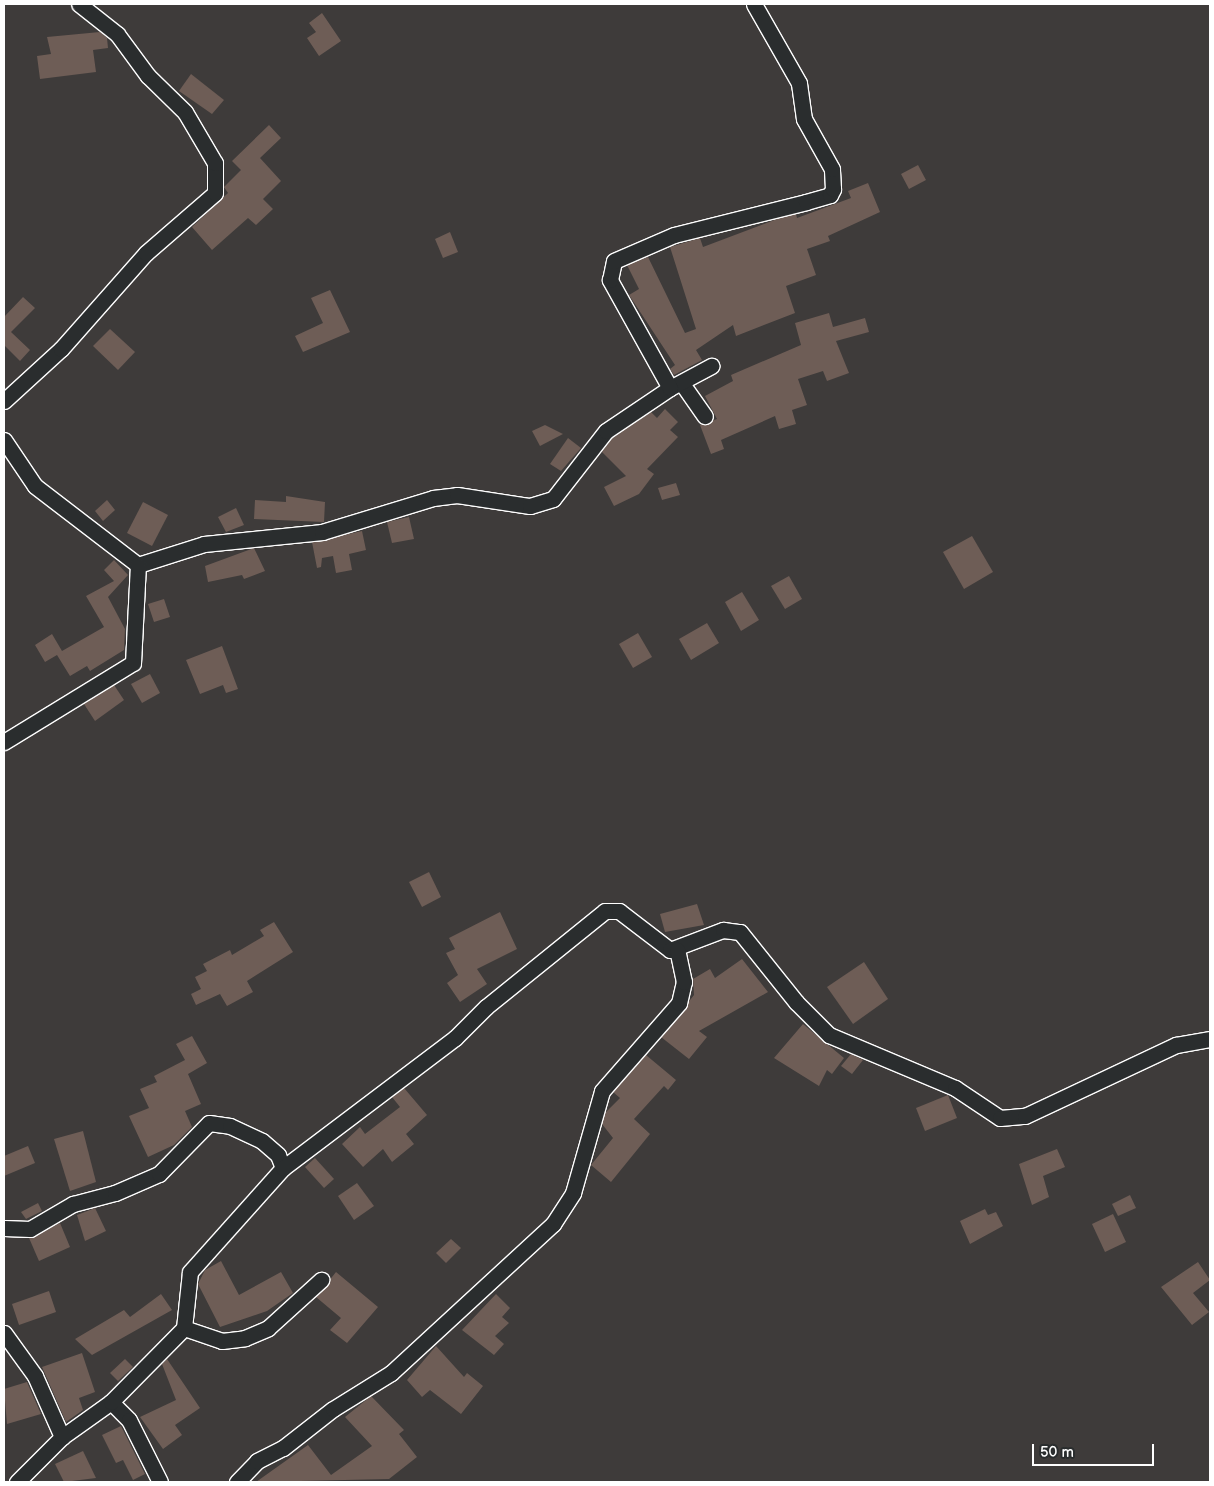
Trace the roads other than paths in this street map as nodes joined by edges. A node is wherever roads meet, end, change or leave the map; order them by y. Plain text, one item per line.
1 (79, 4) edge
2 (754, 4) edge
3 (711, 366) dead end
4 (677, 386) junction
5 (4, 401) edge
6 (706, 416) dead end
7 (4, 440) edge
8 (138, 565) junction
9 (4, 742) edge
10 (677, 950) junction
11 (1210, 1039) edge
12 (283, 1168) junction
13 (4, 1228) edge
14 (321, 1280) dead end
15 (184, 1328) junction
16 (4, 1333) edge
17 (111, 1402) junction
18 (62, 1436) junction
19 (17, 1482) edge
20 (160, 1482) edge
21 (237, 1482) edge

1 - 5 street
2 - 4 street
3 - 4 street
4 - 6 street
4 - 8 street
7 - 8 street
8 - 9 street
10 - 11 street
10 - 12 street
10 - 21 street
12 - 13 street
12 - 15 street
14 - 15 street
15 - 17 street
16 - 18 street
17 - 18 street
17 - 20 street
18 - 19 street

